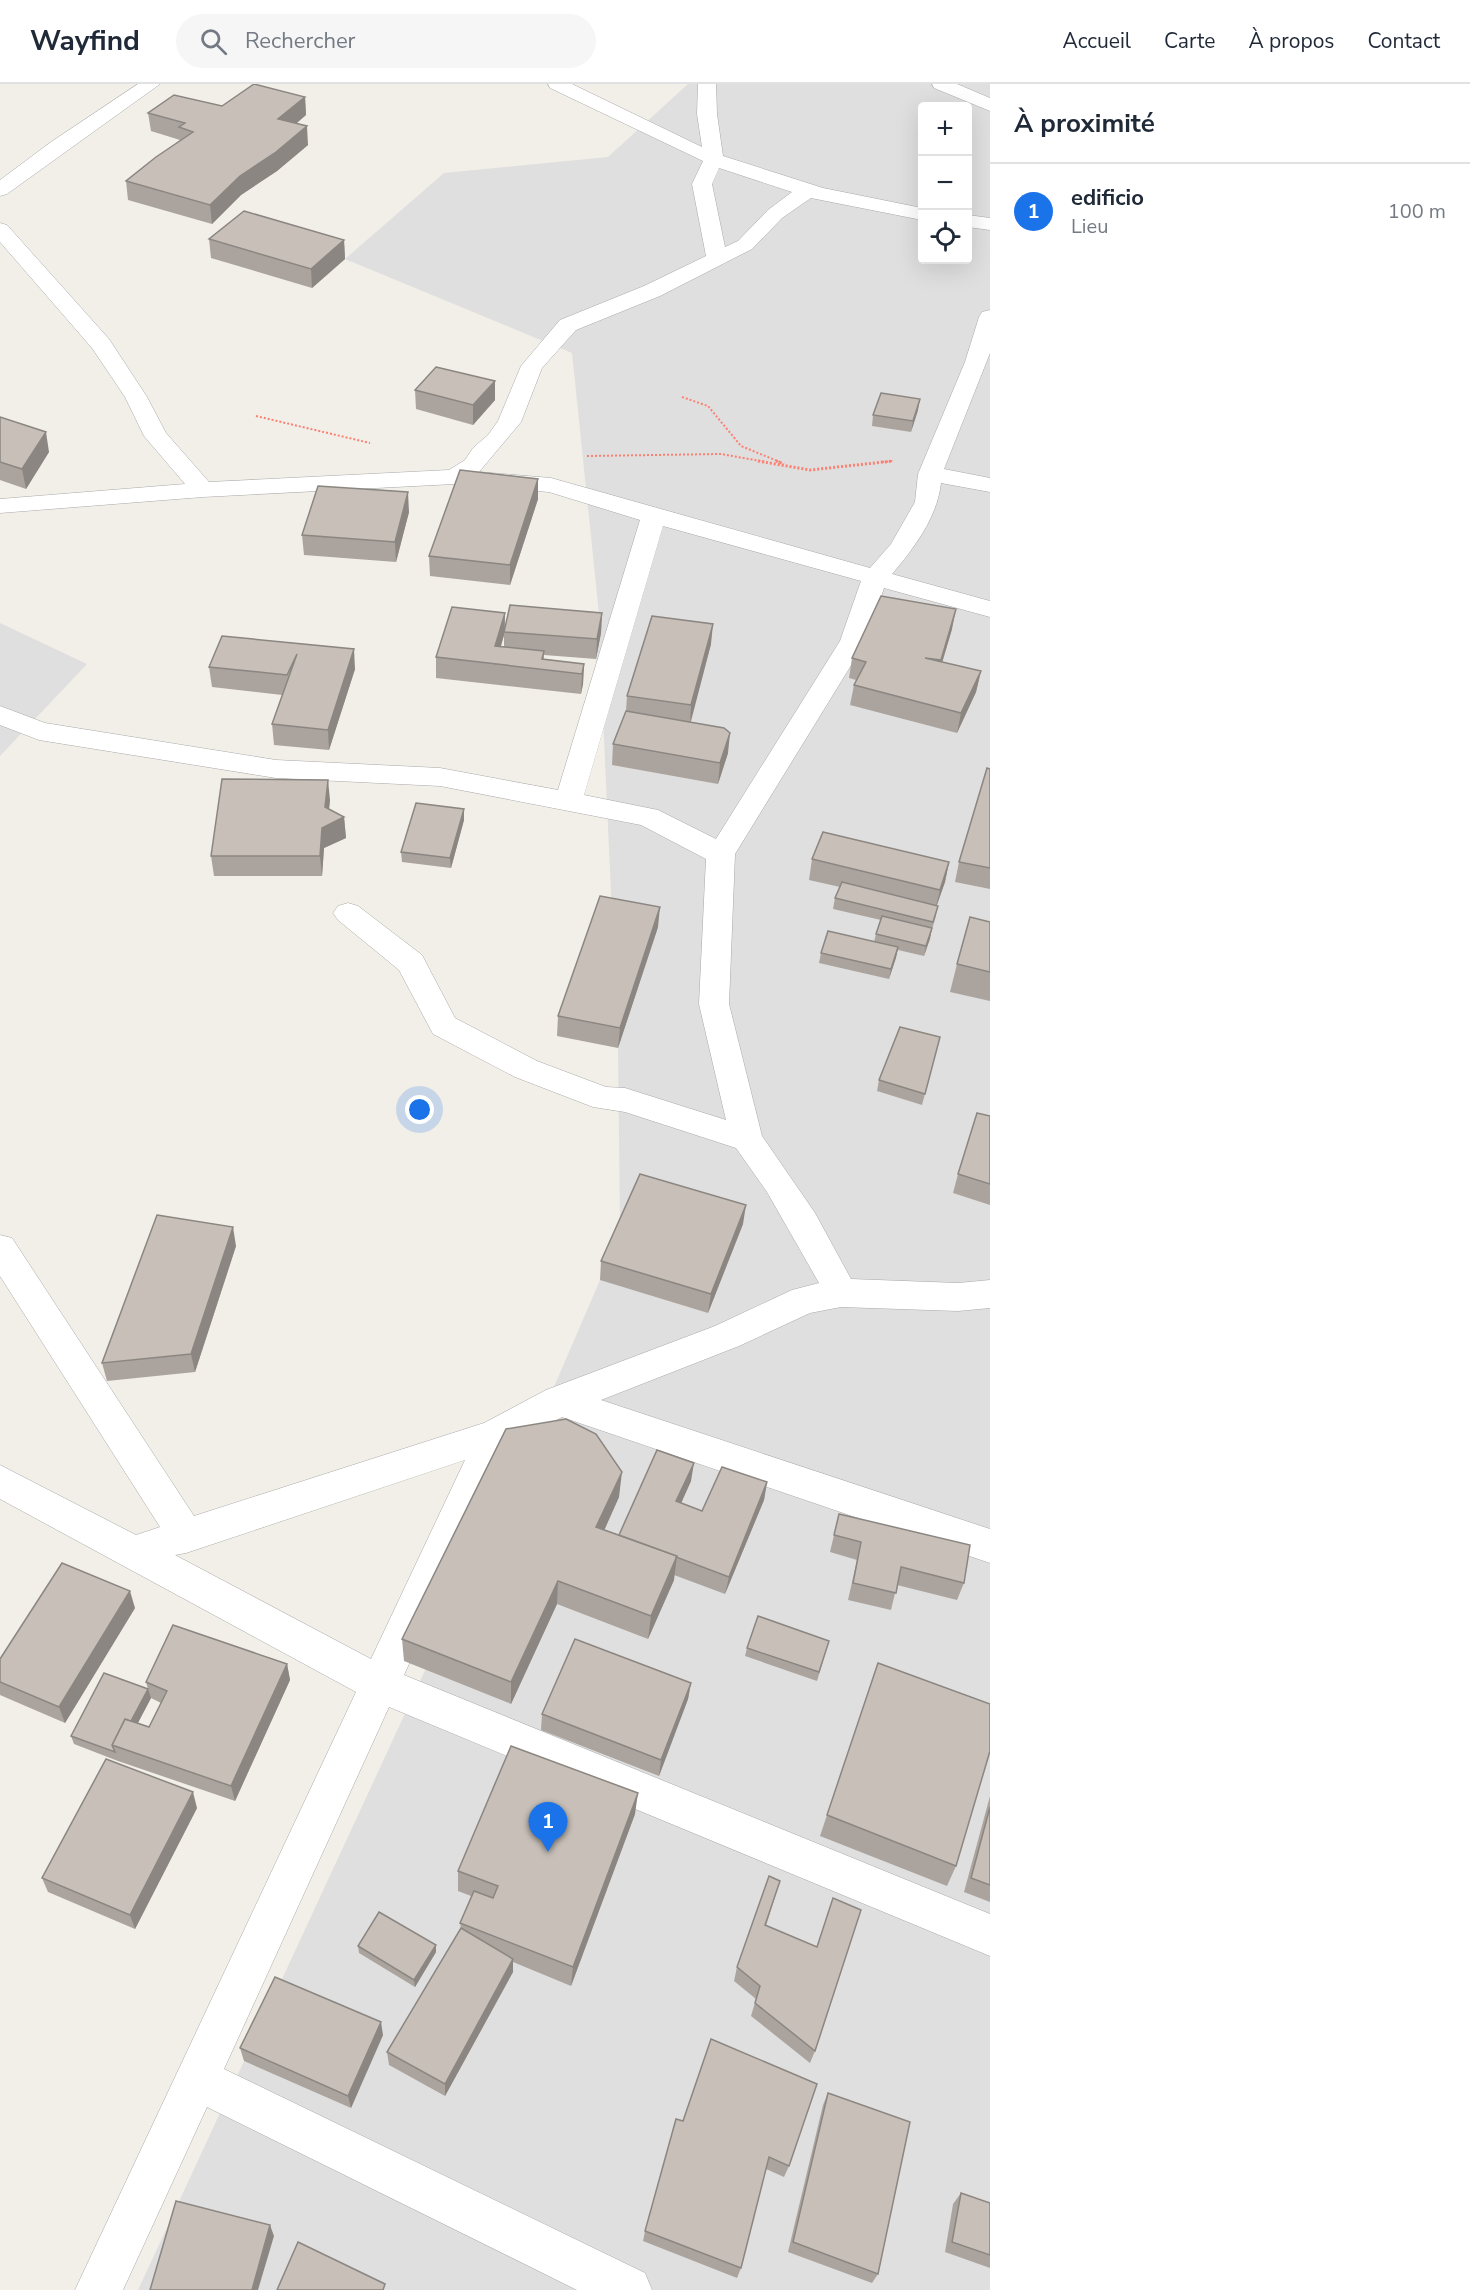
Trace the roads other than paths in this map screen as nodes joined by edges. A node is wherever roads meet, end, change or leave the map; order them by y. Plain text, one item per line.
1 (151, 84) edge
2 (557, 84) edge
3 (707, 84) edge
4 (941, 84) edge
5 (990, 105) edge
6 (714, 158) junction
7 (0, 190) edge
8 (809, 190) junction
9 (918, 213) edge
10 (972, 222) edge
11 (990, 224) edge
12 (0, 229) edge
13 (717, 260) junction
14 (990, 317) edge
15 (983, 364) edge
16 (930, 474) junction
17 (454, 477) junction
18 (990, 485) edge
19 (203, 490) junction
20 (0, 506) edge
21 (653, 516) junction
22 (875, 578) junction
23 (990, 609) edge
24 (0, 715) edge
25 (568, 803) junction
26 (721, 854) junction
27 (348, 913) dead end
28 (747, 1139) junction
29 (0, 1248) edge
30 (841, 1293) junction
31 (990, 1294) edge
32 (559, 1401) junction
33 (495, 1435) junction
34 (0, 1481) edge
35 (186, 1536) junction
36 (990, 1546) edge
37 (131, 1553) junction
38 (380, 1684) junction
39 (990, 1935) edge
40 (197, 2079) junction
41 (99, 2290) edge
42 (628, 2290) edge

1 - 7 street
2 - 6 street
3 - 6 street
4 - 5 street
6 - 8 street
6 - 13 street
8 - 9 street
8 - 13 street
10 - 11 street
12 - 19 street
13 - 17 street
14 - 15 street
15 - 16 street
16 - 18 street
16 - 22 street
17 - 19 street
17 - 21 street
19 - 20 street
21 - 22 street
21 - 25 street
22 - 23 street
22 - 26 street
24 - 25 street
25 - 26 street
26 - 28 street
27 - 28 street
28 - 30 street
29 - 35 street
30 - 31 street
30 - 32 street
32 - 33 street
32 - 36 street
33 - 35 street
33 - 38 street
34 - 37 street
35 - 37 street
37 - 38 street
38 - 39 street
38 - 40 street
40 - 41 street
40 - 42 street

